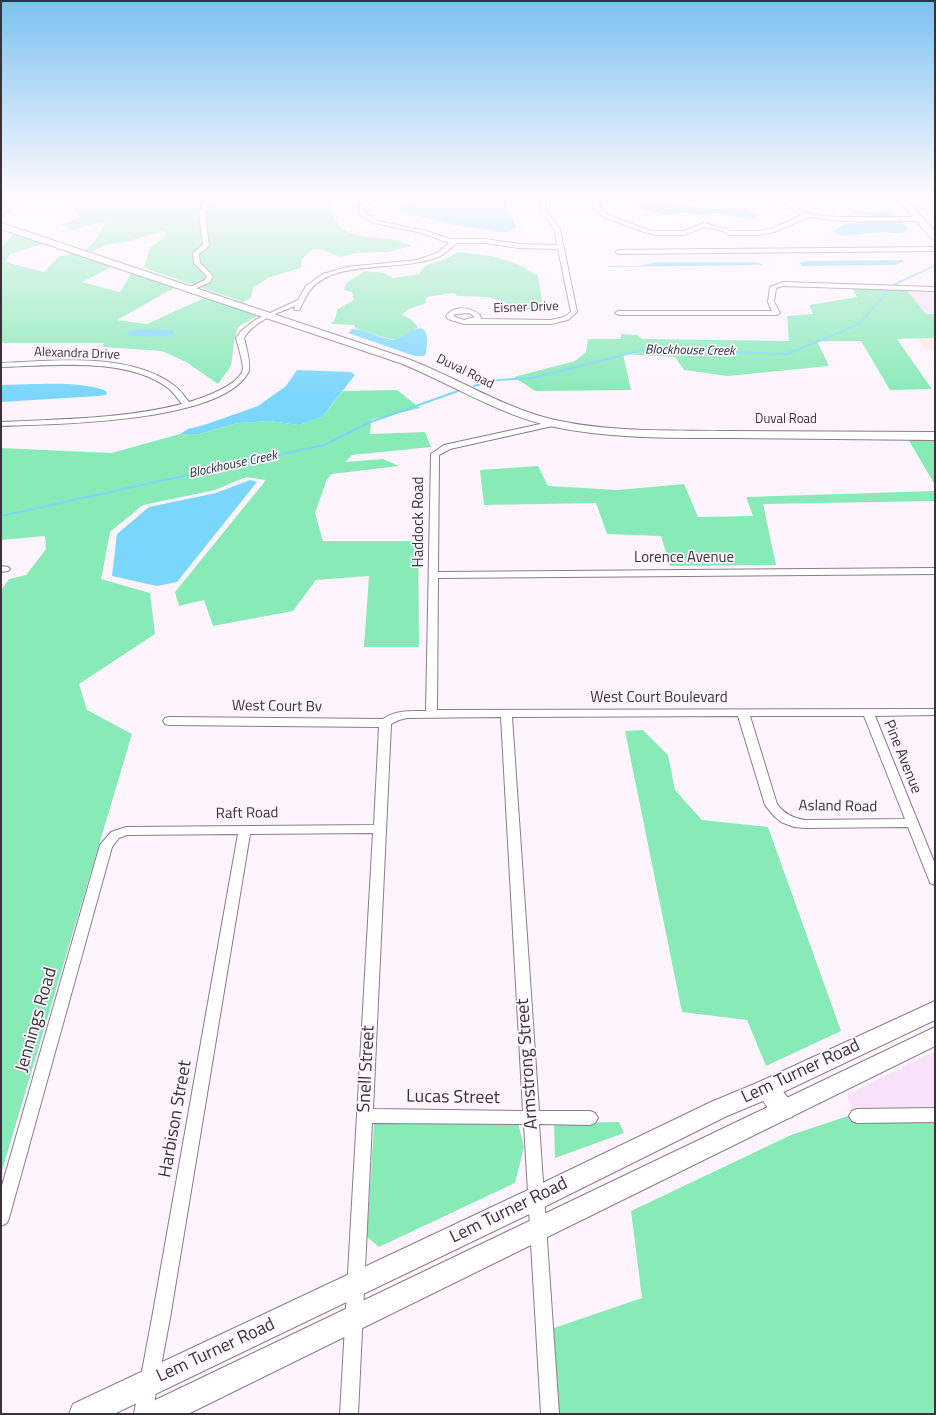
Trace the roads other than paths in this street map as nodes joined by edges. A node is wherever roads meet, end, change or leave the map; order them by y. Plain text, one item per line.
1 (112, 263) edge
2 (197, 263) edge
3 (401, 263) edge
4 (564, 263) edge
5 (190, 289) junction
6 (935, 289) edge
7 (618, 313) dead end
8 (273, 317) junction
9 (473, 321) dead end
10 (1, 365) edge
11 (187, 405) junction
12 (554, 423) junction
13 (1, 424) edge
14 (935, 436) edge
15 (935, 571) edge
16 (433, 575) junction
17 (868, 712) junction
18 (935, 712) edge
19 (743, 713) junction
20 (431, 714) junction
21 (506, 715) junction
22 (169, 721) dead end
23 (385, 723) junction
24 (912, 823) junction
25 (245, 829) junction
26 (379, 829) junction
27 (115, 835) joint
28 (935, 880) edge
29 (935, 1010) edge
30 (935, 1036) edge
31 (767, 1089) junction
32 (784, 1110) junction
33 (935, 1115) edge
34 (365, 1116) junction
35 (857, 1116) dead end
36 (532, 1118) junction
37 (590, 1118) dead end
38 (537, 1198) junction
39 (1, 1218) edge
40 (538, 1229) junction
41 (356, 1284) junction
42 (354, 1318) junction
43 (149, 1382) junction
44 (83, 1414) edge
45 (143, 1414) edge
46 (157, 1414) edge
47 (349, 1414) edge
48 (550, 1414) edge

1 - 5 main road, Duval Road
2 - 5 street
3 - 8 street
4 - 9 street, Eisner Drive
5 - 8 main road, Duval Road
6 - 7 street
8 - 11 street
8 - 12 main road, Duval Road
10 - 11 street, Alexandra Drive
11 - 13 street
12 - 14 main road, Duval Road
12 - 16 street, Haddock Road
15 - 16 street, Lorence Avenue
16 - 20 street, Haddock Road
17 - 18 street, West Court Boulevard
17 - 19 street, West Court Boulevard
17 - 24 street, Pine Avenue
19 - 21 street, West Court Boulevard
19 - 24 street, Asland Road
20 - 21 street, West Court Boulevard
20 - 23 street, West Court Boulevard
21 - 36 street, Armstrong Street
22 - 23 street, West Court Bv
23 - 26 street, Snell Street
24 - 28 street, Pine Avenue
25 - 26 street, Raft Road
25 - 27 street, Raft Road
25 - 43 street, Harbison Street
26 - 34 street, Snell Street
27 - 39 street, Jennings Road
29 - 31 main road, Lem Turner Road
30 - 32 main road, Lem Turner Road
31 - 32 main road
31 - 38 main road, Lem Turner Road
32 - 40 main road, Lem Turner Road
33 - 35 street
34 - 36 street, Lucas Street
34 - 41 street, Snell Street
36 - 37 street, Lucas Street
36 - 38 street, Armstrong Street
38 - 40 street, Armstrong Street
38 - 41 main road, Lem Turner Road
40 - 42 main road, Lem Turner Road
40 - 48 street, Armstrong Street
41 - 42 street, Snell Street
41 - 43 main road, Lem Turner Road
42 - 46 main road, Lem Turner Road
42 - 47 street, Snell Street
43 - 44 main road, Lem Turner Road
43 - 45 street, Harbison Street

